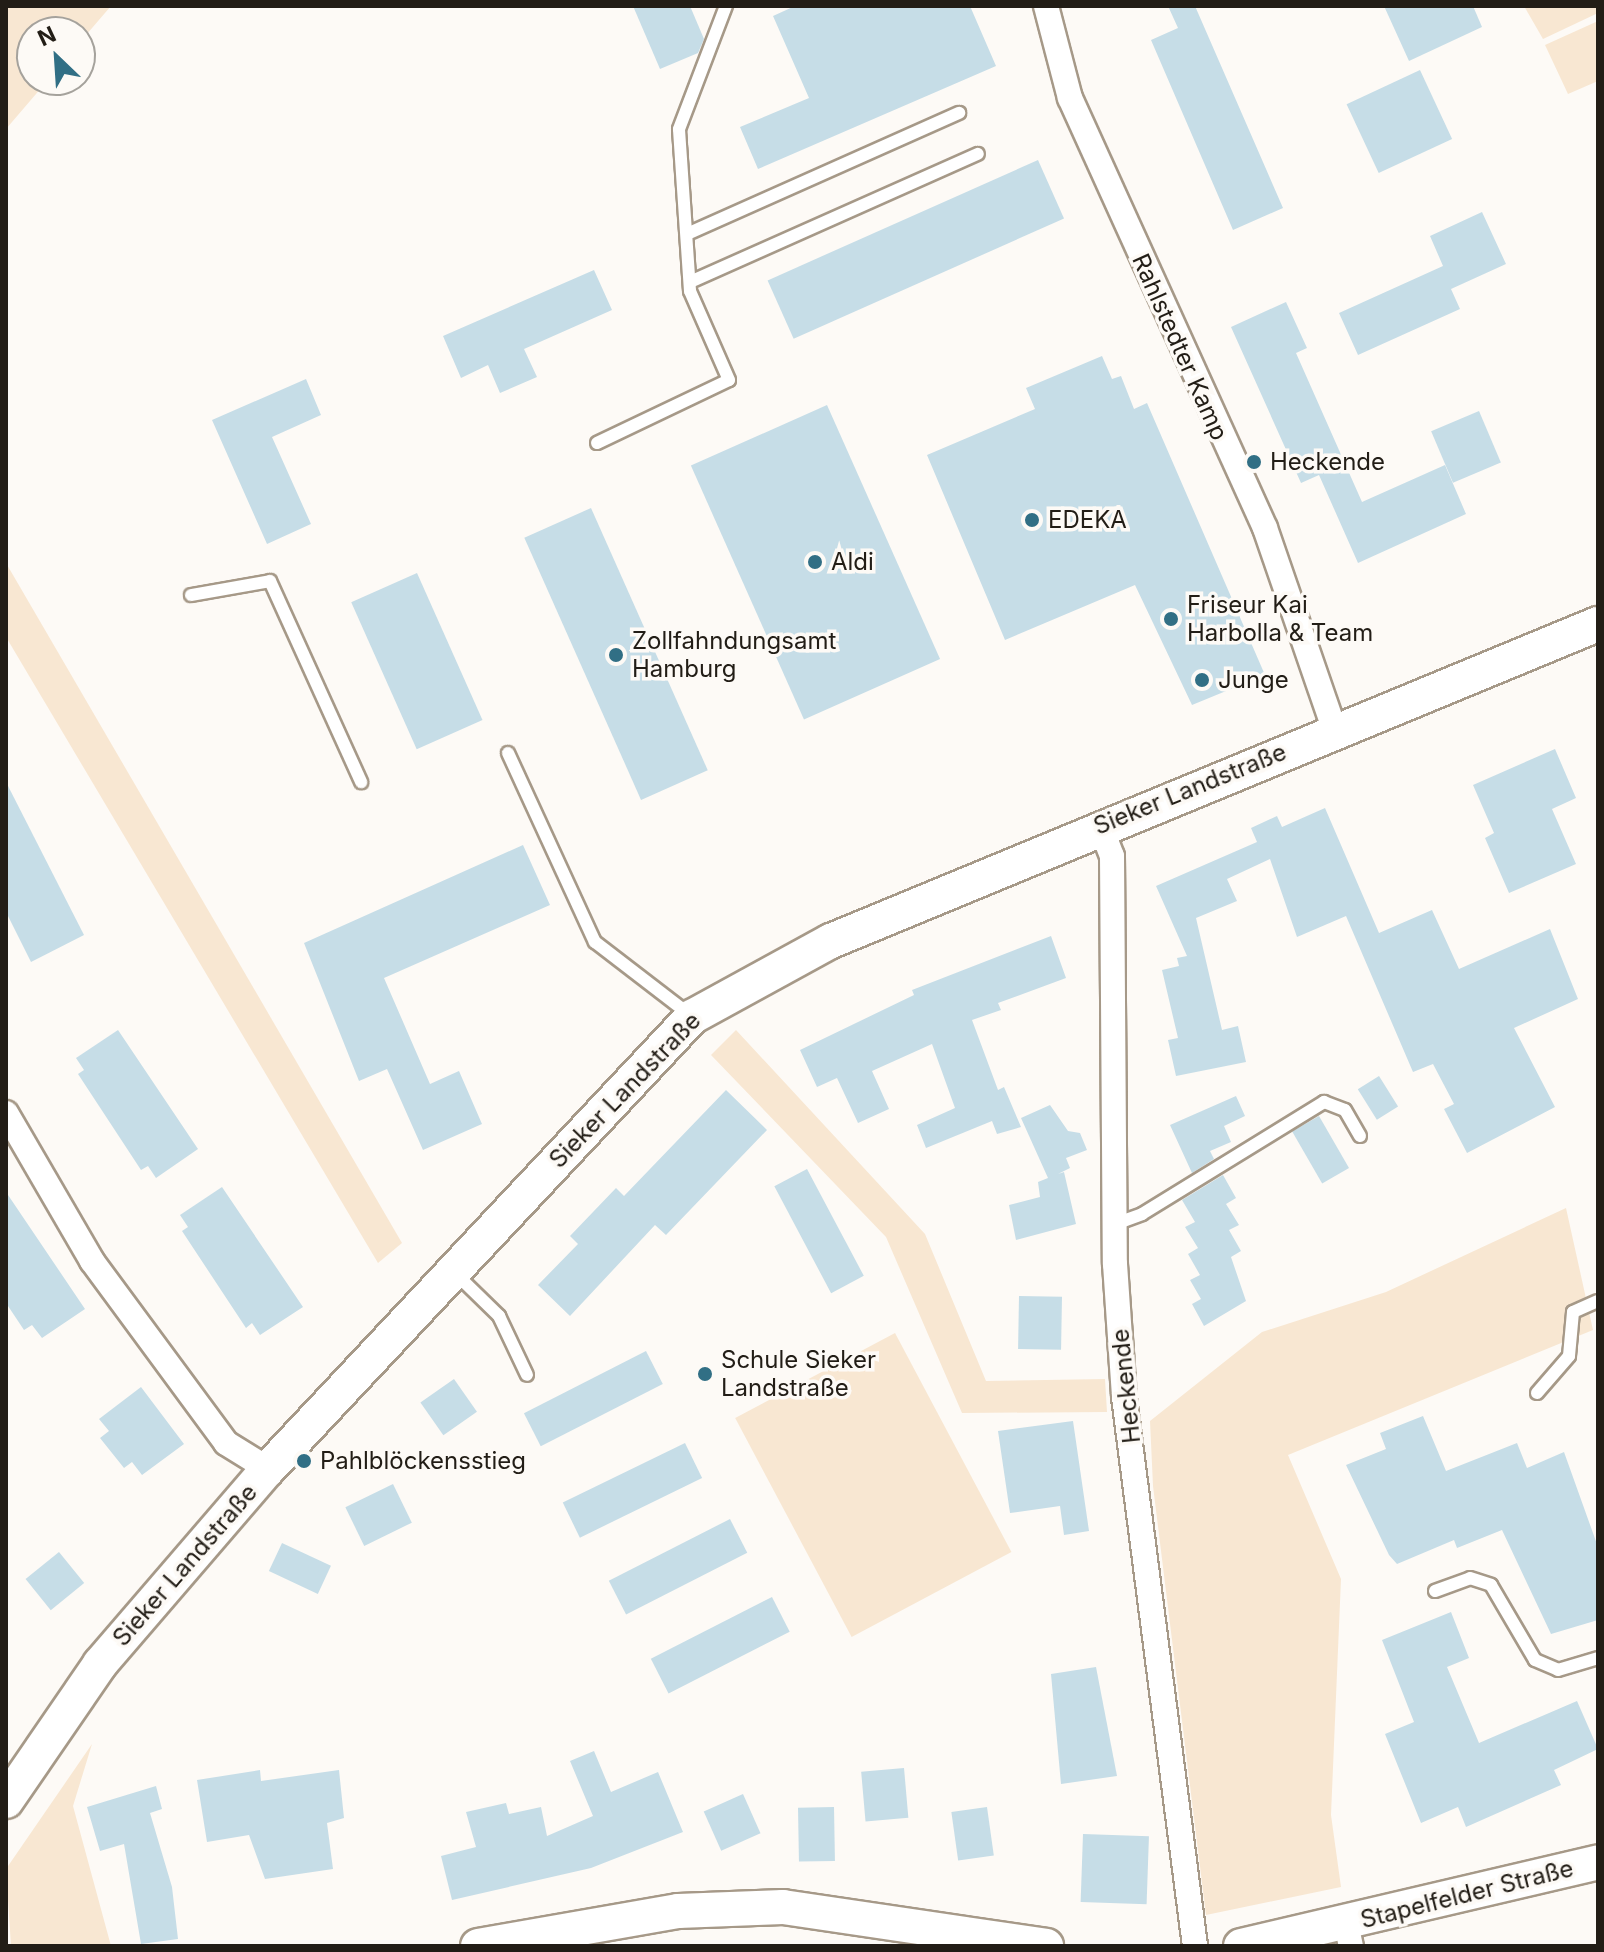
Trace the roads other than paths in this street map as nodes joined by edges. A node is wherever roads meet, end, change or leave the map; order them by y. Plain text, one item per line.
1 (726, 6) edge
2 (1046, 6) edge
3 (959, 113) dead end
4 (978, 154) dead end
5 (687, 234) junction
6 (690, 282) junction
7 (597, 443) dead end
8 (191, 595) dead end
9 (1598, 624) edge
10 (1335, 731) junction
11 (508, 753) dead end
12 (361, 782) dead end
13 (1100, 825) junction
14 (692, 1017) junction
15 (6, 1113) edge
16 (1360, 1136) dead end
17 (1115, 1224) junction
18 (453, 1271) junction
19 (1598, 1301) edge
20 (527, 1375) dead end
21 (1537, 1393) dead end
22 (268, 1469) junction
23 (1435, 1591) dead end
24 (1598, 1658) edge
25 (6, 1801) edge
26 (1598, 1862) edge
27 (1349, 1935) edge
28 (478, 1946) edge
29 (1046, 1946) edge
30 (1195, 1946) edge
31 (1241, 1946) edge

1 - 5 lane
2 - 10 street, Rahlstedter Kamp
3 - 5 lane
4 - 6 lane
5 - 6 lane
6 - 7 lane
8 - 12 lane
9 - 10 main road, Sieker Landstraße
10 - 13 main road, Sieker Landstraße
11 - 14 lane
13 - 14 main road, Sieker Landstraße
13 - 17 street, Heckende
14 - 18 main road, Sieker Landstraße
15 - 22 street
16 - 17 lane
17 - 30 street, Heckende
18 - 20 lane
18 - 22 main road, Sieker Landstraße
19 - 21 lane
22 - 25 main road, Sieker Landstraße
23 - 24 lane
26 - 27 main road, Stapelfelder Straße
27 - 31 main road, Stapelfelder Straße
28 - 29 main road

